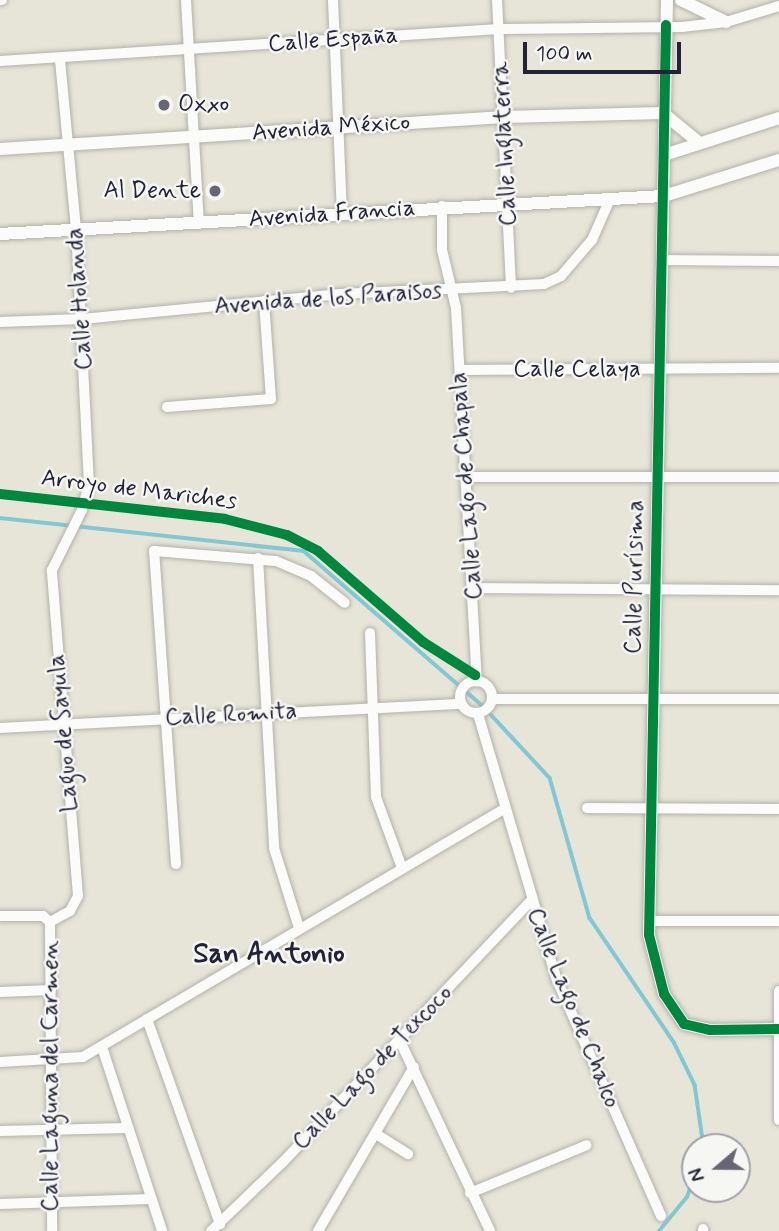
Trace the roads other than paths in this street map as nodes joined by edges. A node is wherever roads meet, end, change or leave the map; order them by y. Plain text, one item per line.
1 (186, 0) edge
2 (333, 0) edge
3 (497, 0) edge
4 (667, 0) edge
5 (681, 0) edge
6 (779, 6) edge
7 (726, 22) junction
8 (666, 25) junction
9 (499, 29) junction
10 (335, 39) junction
11 (190, 51) junction
12 (60, 59) junction
13 (0, 61) edge
14 (663, 113) junction
15 (504, 117) junction
16 (779, 118) edge
17 (341, 127) junction
18 (195, 137) junction
19 (697, 141) junction
20 (69, 144) junction
21 (0, 149) edge
22 (664, 155) junction
23 (779, 160) edge
24 (664, 196) junction
25 (610, 199) junction
26 (508, 203) junction
27 (442, 206) junction
28 (342, 215) junction
29 (199, 223) junction
30 (76, 229) junction
31 (0, 234) edge
32 (661, 260) junction
33 (779, 261) edge
34 (511, 288) junction
35 (453, 291) junction
36 (264, 301) junction
37 (82, 319) junction
38 (0, 322) edge
39 (779, 368) edge
40 (460, 370) junction
41 (658, 370) junction
42 (167, 407) dead end
43 (468, 477) junction
44 (779, 477) edge
45 (657, 479) junction
46 (68, 534) joint
47 (258, 558) junction
48 (474, 588) junction
49 (657, 590) junction
50 (779, 590) edge
51 (345, 603) dead end
52 (370, 632) dead end
53 (474, 681) junction
54 (779, 699) edge
55 (492, 701) junction
56 (653, 701) junction
57 (461, 704) junction
58 (372, 709) junction
59 (267, 713) junction
60 (479, 713) junction
61 (167, 718) junction
62 (63, 726) junction
63 (0, 728) edge
64 (652, 806) junction
65 (587, 808) dead end
66 (779, 808) edge
67 (504, 809) junction
68 (176, 864) dead end
69 (402, 868) junction
70 (530, 902) junction
71 (0, 916) edge
72 (649, 921) junction
73 (779, 921) edge
74 (50, 922) junction
75 (299, 928) junction
76 (51, 990) junction
77 (779, 991) edge
78 (0, 992) edge
79 (147, 1019) junction
80 (779, 1030) edge
81 (399, 1039) junction
82 (102, 1046) junction
83 (0, 1062) edge
84 (50, 1062) junction
85 (414, 1067) junction
86 (779, 1119) edge
87 (127, 1128) junction
88 (48, 1130) junction
89 (0, 1131) edge
90 (376, 1134) junction
91 (587, 1145) dead end
92 (408, 1154) dead end
93 (470, 1193) junction
94 (151, 1199) junction
95 (51, 1203) junction
96 (0, 1204) edge
97 (660, 1216) dead end
98 (220, 1224) junction
99 (52, 1231) edge
100 (162, 1231) edge
101 (211, 1231) edge
102 (318, 1231) edge
103 (489, 1231) edge

1 - 11 street
2 - 10 street
3 - 9 street, Calle Inglaterra
4 - 8 street, Calle Purísima
5 - 7 street
6 - 7 street, Calle España
7 - 8 street, Calle España
8 - 9 street, Calle España
8 - 14 street, Calle Purísima
9 - 10 street, Calle España
9 - 15 street, Calle Inglaterra
10 - 11 street, Calle España
10 - 17 street
11 - 12 street, Calle España
11 - 18 street
12 - 13 street, Calle España
12 - 20 street, Calle Holanda
14 - 15 street, Avenida México
14 - 19 street
14 - 22 street, Calle Purísima
15 - 17 street, Avenida México
15 - 26 street, Calle Inglaterra
16 - 19 street
17 - 18 street, Avenida México
17 - 28 street
18 - 20 street, Avenida México
18 - 29 street
19 - 22 street
20 - 21 street, Avenida México
20 - 30 street, Calle Holanda
22 - 24 street, Calle Purísima
23 - 24 street, Avenida Francia
24 - 25 street, Avenida Francia
24 - 32 street, Calle Purísima
25 - 26 street, Avenida Francia
25 - 34 street, Avenida de los Paraisos
26 - 27 street, Avenida Francia
26 - 34 street, Calle Inglaterra
27 - 28 street, Avenida Francia
27 - 35 street
28 - 29 street, Avenida Francia
29 - 30 street, Avenida Francia
30 - 31 street, Avenida Francia
30 - 37 street, Calle Holanda
32 - 33 street
32 - 41 street, Calle Purísima
34 - 35 street, Avenida de los Paraisos
35 - 36 street, Avenida de los Paraisos
35 - 40 street, Calle Lago de Chapala
36 - 37 street, Avenida de los Paraisos
36 - 42 street
37 - 38 street, Avenida de los Paraisos
37 - 46 street, Calle Holanda
39 - 41 street, Calle Celaya
40 - 41 street, Calle Celaya
40 - 43 street, Calle Lago de Chapala
41 - 45 street, Calle Purísima
43 - 45 street
43 - 48 street, Calle Lago de Chapala
44 - 45 street
45 - 49 street, Calle Purísima
46 - 62 street, Laguo de Sayula
47 - 51 street
47 - 59 street
47 - 61 street
48 - 49 street
48 - 53 street, Calle Lago de Chapala
49 - 50 street
49 - 56 street, Calle Purísima
52 - 58 street
53 - 55 street
53 - 57 street
54 - 56 street
55 - 56 street
55 - 60 street
56 - 64 street, Calle Purísima
57 - 58 street, Calle Romita
57 - 60 street
58 - 59 street, Calle Romita
58 - 69 street
59 - 61 street, Calle Romita
59 - 75 street
60 - 67 street, Calle Lago de Chalco
61 - 62 street, Calle Romita
61 - 68 street
62 - 63 street, Calle Romita
62 - 74 street, Laguo de Sayula
64 - 65 street
64 - 66 street
64 - 72 street, Calle Purísima
67 - 69 street
67 - 70 street, Calle Lago de Chalco
69 - 75 street
70 - 81 street, Calle Lago de Texcoco
70 - 97 street, Calle Lago de Chalco
71 - 74 street
72 - 73 street
72 - 80 street, Calle Purísima
74 - 76 street, Calle Laguna del Carmen
75 - 79 street
76 - 78 street
76 - 84 street, Calle Laguna del Carmen
77 - 80 street
79 - 82 street
79 - 98 street
80 - 86 street
81 - 85 street
81 - 98 street, Calle Lago de Texcoco
82 - 84 street
82 - 87 street
83 - 84 street
84 - 88 street, Calle Laguna del Carmen
85 - 90 street
85 - 93 street
87 - 88 street
87 - 94 street
88 - 89 street
88 - 95 street, Calle Laguna del Carmen
90 - 92 street
90 - 102 street
91 - 93 street
93 - 103 street
94 - 95 street
94 - 100 street
95 - 96 street
95 - 99 street, Calle Laguna del Carmen
98 - 101 street, Calle Lago de Texcoco

